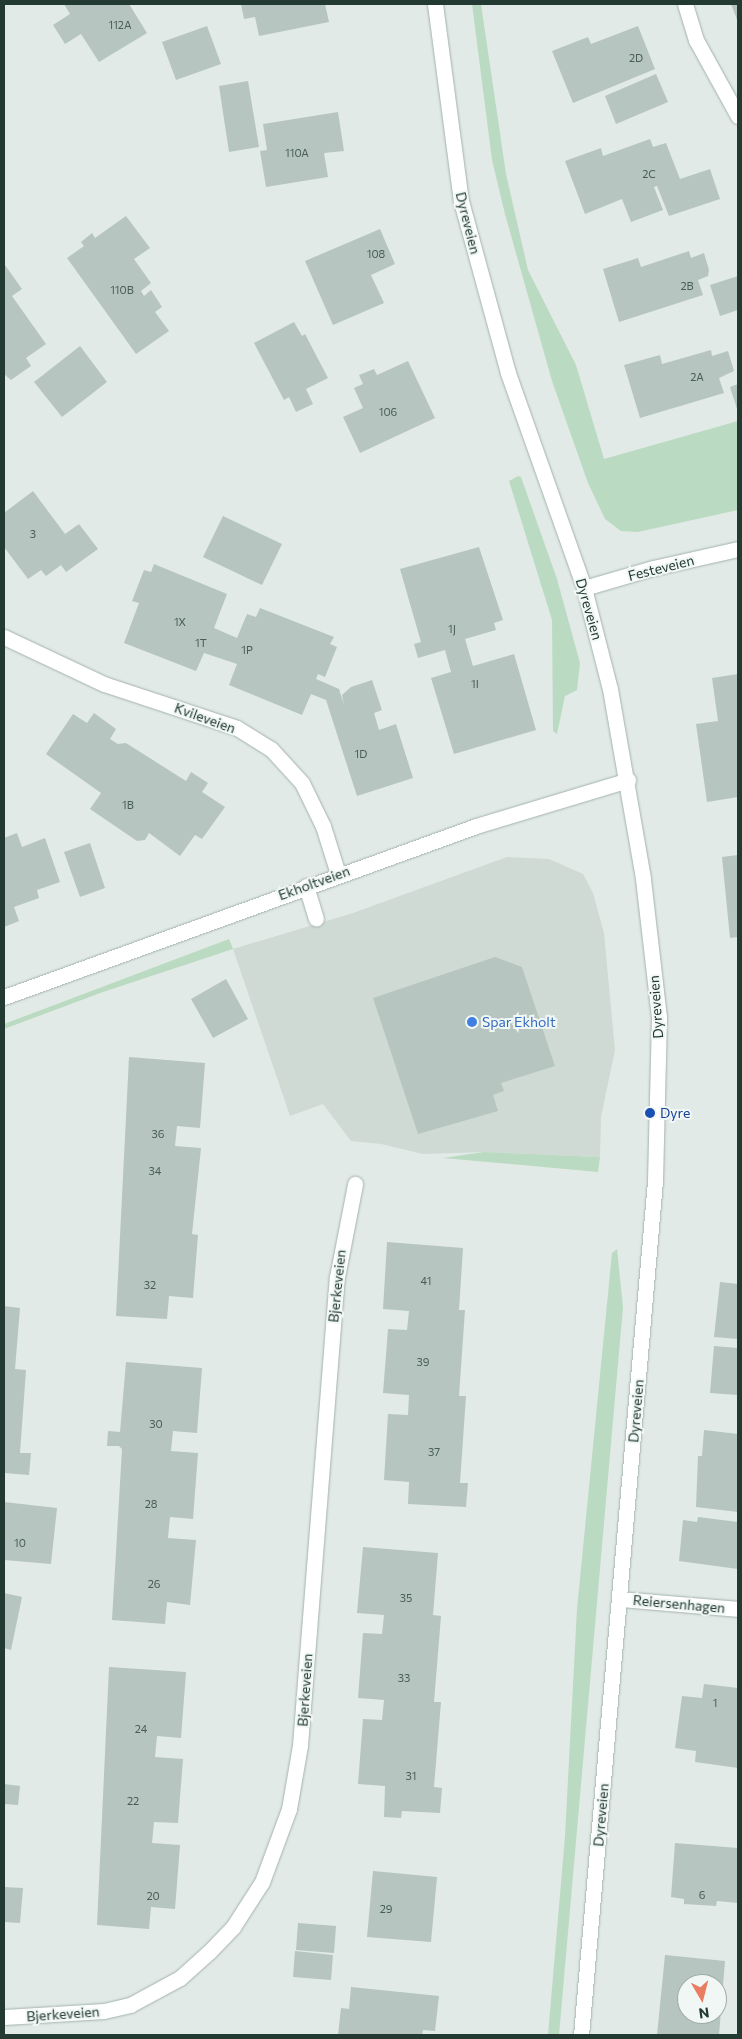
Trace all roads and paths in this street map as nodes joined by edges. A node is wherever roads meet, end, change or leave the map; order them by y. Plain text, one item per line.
1 (435, 4) edge
2 (685, 4) edge
3 (738, 116) edge
4 (738, 549) edge
5 (584, 588) junction
6 (4, 637) edge
7 (628, 780) junction
8 (338, 874) junction
9 (306, 886) junction
10 (316, 918) dead end
11 (4, 997) edge
12 (355, 1184) dead end
13 (620, 1599) junction
14 (738, 1609) edge
15 (4, 2017) edge
16 (581, 2035) edge

1 - 5 street, Dyreveien
2 - 3 street
4 - 5 street, Festeveien
5 - 7 street, Dyreveien
6 - 8 street, Kvileveien
7 - 8 street, Ekholtveien
7 - 13 street, Dyreveien
8 - 9 street, Ekholtveien
9 - 10 street
9 - 11 street, Ekholtveien
12 - 15 street, Bjerkeveien
13 - 14 street, Reiersenhagen
13 - 16 street, Dyreveien

